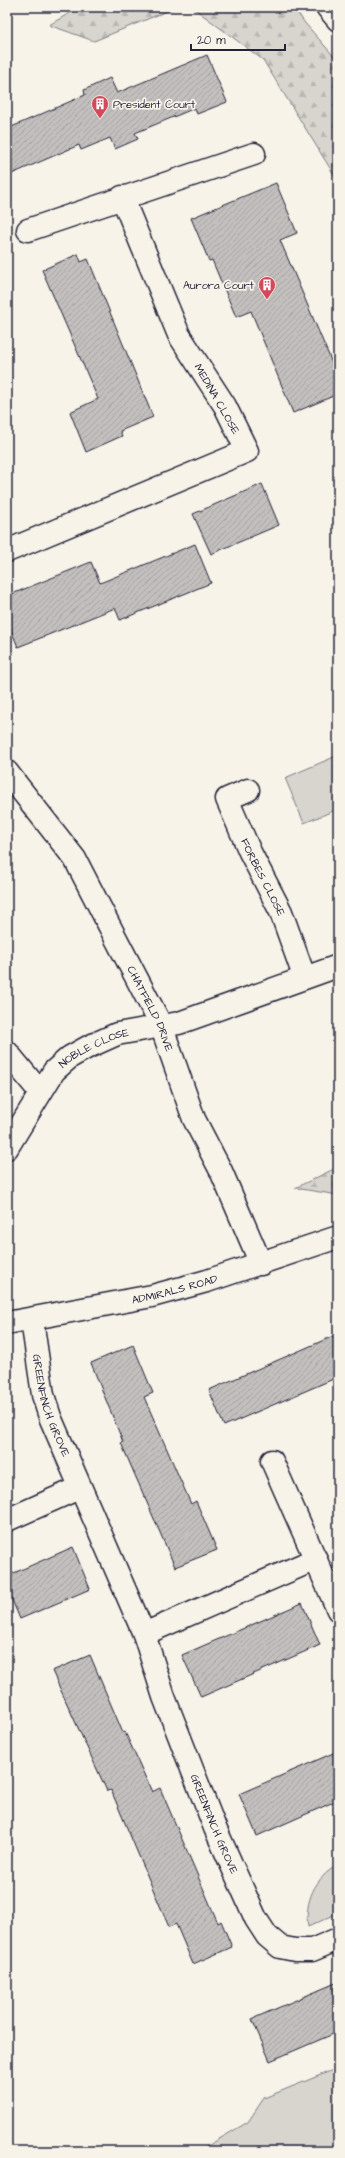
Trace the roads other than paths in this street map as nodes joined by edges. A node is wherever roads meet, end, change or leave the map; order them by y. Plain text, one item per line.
1 (327, 7) edge
2 (338, 20) edge
3 (254, 154) dead end
4 (122, 197) junction
5 (28, 230) dead end
6 (7, 551) edge
7 (7, 772) edge
8 (248, 790) dead end
9 (338, 966) edge
10 (304, 976) junction
11 (161, 1025) junction
12 (7, 1052) edge
13 (40, 1092) junction
14 (7, 1148) edge
15 (338, 1237) edge
16 (261, 1264) junction
17 (32, 1320) junction
18 (7, 1323) edge
19 (272, 1461) dead end
20 (80, 1488) junction
21 (7, 1520) edge
22 (316, 1559) junction
23 (338, 1610) edge
24 (144, 1634) junction
25 (338, 1939) edge

1 - 2 street
3 - 4 street
4 - 5 street
4 - 6 street, MEDINA CLOSE
7 - 11 street, CHATFIELD DRIVE
8 - 10 street, FORBES CLOSE
9 - 10 street
10 - 11 street
11 - 13 street, NOBLE CLOSE
11 - 16 street, CHATFIELD DRIVE
12 - 13 street
13 - 14 street, NOBLE CLOSE
15 - 16 street, ADMIRALS ROAD
16 - 17 street, ADMIRALS ROAD
17 - 18 street, ADMIRALS ROAD
17 - 20 street, GREENFINCH GROVE
19 - 22 street
20 - 21 street
20 - 24 street, GREENFINCH GROVE
22 - 23 street
22 - 24 street
24 - 25 street, GREENFINCH GROVE

